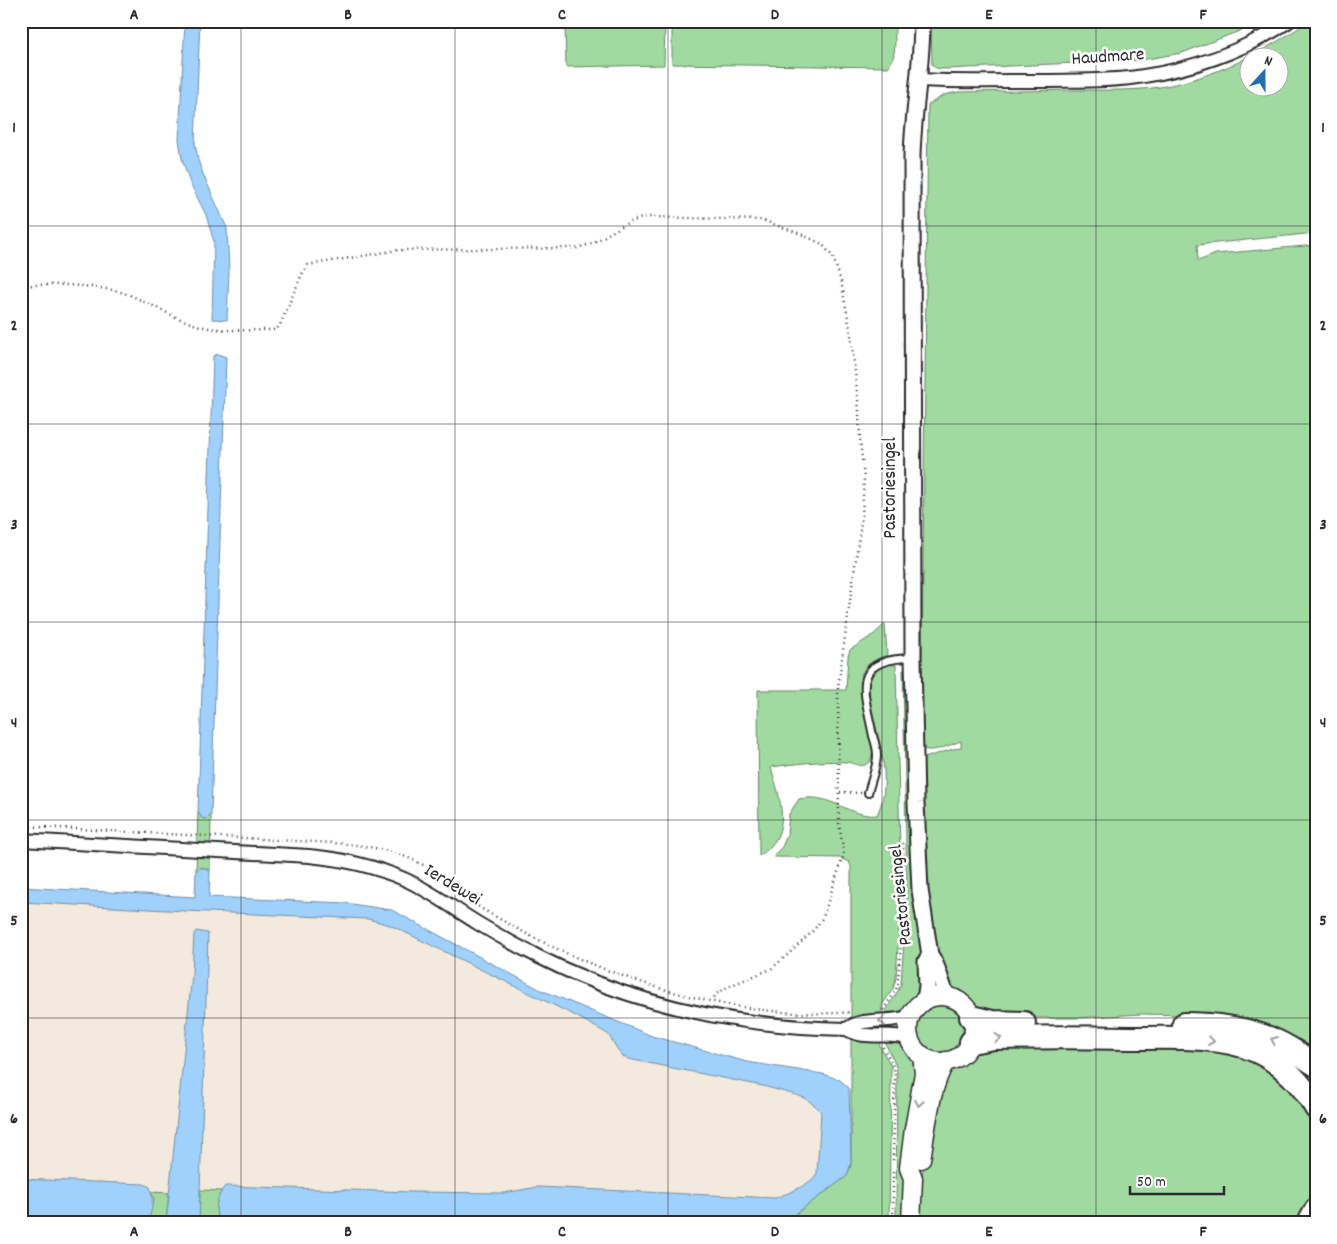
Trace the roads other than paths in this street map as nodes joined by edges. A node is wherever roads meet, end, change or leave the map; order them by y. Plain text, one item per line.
1 (922, 21) edge
2 (1289, 21) edge
3 (919, 80) junction
4 (913, 658) junction
5 (868, 793) road end
6 (21, 840) edge
7 (930, 955) junction
8 (948, 997) junction
9 (925, 1000) junction
10 (910, 1016) junction
11 (971, 1017) junction
12 (847, 1029) junction
13 (910, 1038) junction
14 (971, 1042) junction
15 (922, 1055) junction
16 (946, 1061) junction
17 (1316, 1065) edge
18 (1316, 1108) edge
19 (913, 1178) junction
20 (1316, 1210) edge
21 (910, 1223) edge
22 (1309, 1223) edge

1 - 3 street, Pastoriesingel
2 - 3 street, Haudmare
3 - 4 street, Pastoriesingel
4 - 5 lane
4 - 7 street, Pastoriesingel
6 - 12 street, Ierdewei
7 - 8 street, Pastoriesingel
7 - 9 street, Pastoriesingel
8 - 9 main road
8 - 11 main road
9 - 10 main road
10 -> 12 street, Ierdewei
10 - 13 main road
11 - 14 main road
17 -> 11 highway
12 - 13 street, Ierdewei
13 - 15 main road
14 - 16 main road
14 -> 18 highway
15 - 16 main road
15 -> 19 main road
16 - 19 main road
19 - 21 main road
20 - 22 highway

